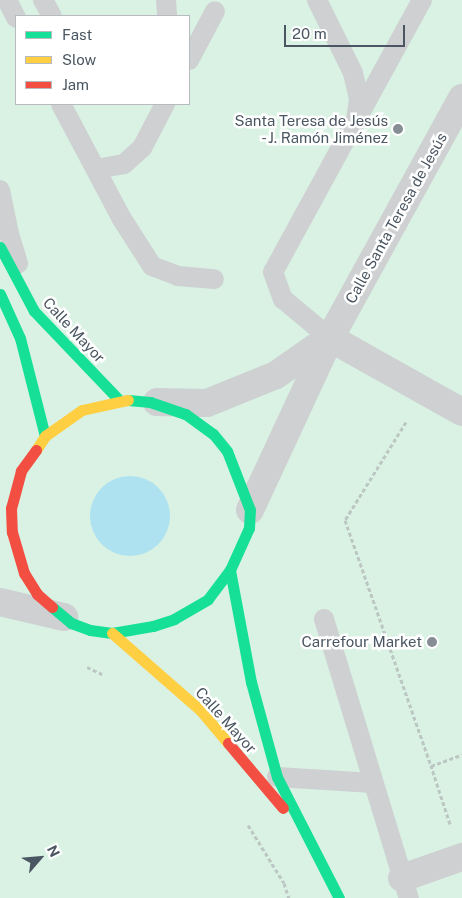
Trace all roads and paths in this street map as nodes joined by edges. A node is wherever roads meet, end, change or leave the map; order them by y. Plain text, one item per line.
1 (7, 0) edge
2 (43, 0) edge
3 (166, 0) edge
4 (317, 0) edge
5 (422, 0) edge
6 (215, 11) dead end
7 (51, 15) edge
8 (167, 15) edge
9 (15, 16) edge
10 (190, 58) edge
11 (462, 98) edge
12 (62, 105) edge
13 (164, 105) edge
14 (356, 120) junction
15 (96, 169) junction
16 (0, 190) edge
17 (0, 247) edge
18 (214, 279) dead end
19 (0, 294) edge
20 (34, 311) junction
21 (330, 338) junction
22 (425, 392) junction
23 (120, 401) junction
24 (150, 402) junction
25 (462, 412) edge
26 (45, 436) junction
27 (250, 510) junction
28 (6, 536) edge
29 (230, 570) junction
30 (0, 602) edge
31 (64, 617) junction
32 (324, 619) dead end
33 (112, 633) junction
34 (84, 666) dead end
35 (110, 678) dead end
36 (462, 755) edge
37 (431, 766) junction
38 (278, 777) junction
39 (373, 783) junction
40 (244, 818) dead end
41 (308, 838) junction
42 (462, 858) edge
43 (405, 888) edge
44 (334, 893) edge
45 (289, 898) edge

1 - 9 lane
2 - 7 lane
3 - 8 lane
4 - 14 lane
5 - 14 lane
6 - 10 lane
11 - 21 street, Calle Santa Teresa de Jesús
12 - 15 lane
13 - 15 lane
14 - 21 lane
15 - 18 lane
16 - 20 lane
17 - 20 street, Calle Mayor
19 - 26 street
20 - 23 street, Calle Mayor
21 - 22 street
21 - 24 street
21 - 27 street, Calle Santa Teresa de Jesús
22 - 25 street
22 - 37 path
23 - 24 street
23 - 26 street
24 - 27 street
26 - 28 street
27 - 29 street
28 - 31 street
29 - 33 street
29 - 38 street, Calle Mayor
30 - 31 street
31 - 33 street
32 - 39 lane
33 - 41 street, Calle Mayor
34 - 35 path
36 - 37 path
37 - 42 path
38 - 39 lane
38 - 41 street, Calle Mayor
39 - 43 lane
40 - 45 path
41 - 44 street, Calle Mayor
42 - 43 street

